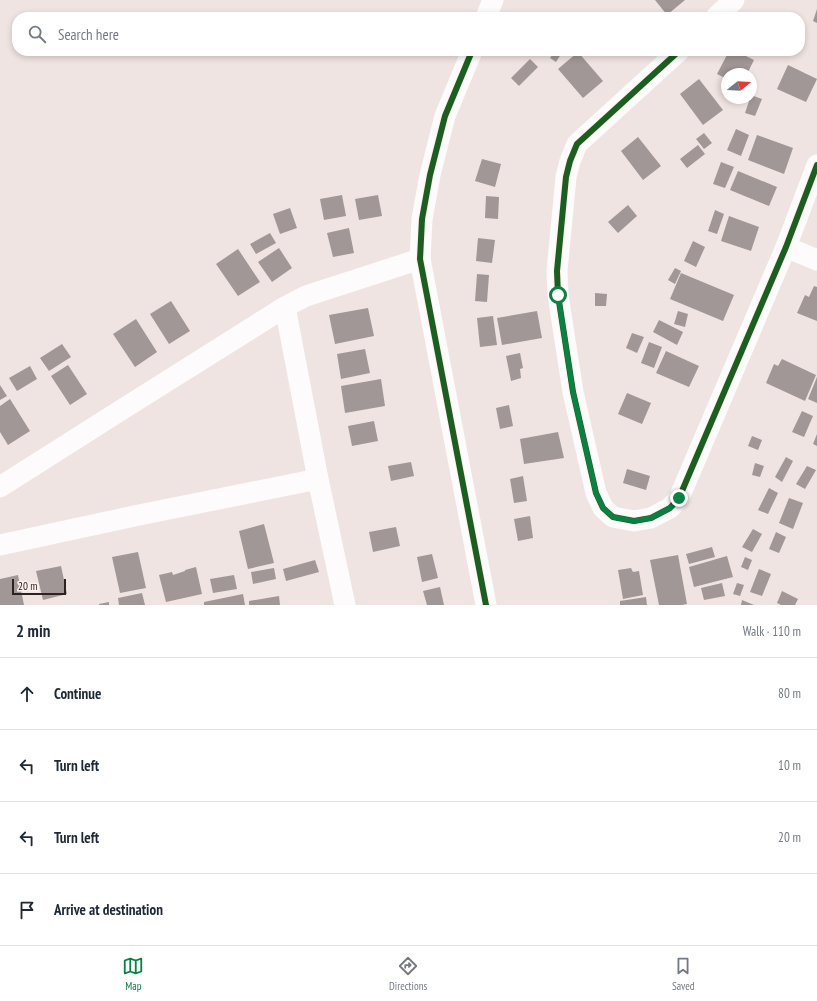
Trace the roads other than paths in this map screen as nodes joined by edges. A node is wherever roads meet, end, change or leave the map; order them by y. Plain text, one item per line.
1 (493, 0) edge
2 (734, 0) edge
3 (488, 12) edge
4 (721, 12) edge
5 (470, 56) edge
6 (674, 56) edge
7 (817, 165) edge
8 (786, 247) junction
9 (420, 259) junction
10 (817, 260) edge
11 (285, 307) junction
12 (318, 479) junction
13 (0, 487) edge
14 (0, 545) edge
15 (345, 605) edge
16 (486, 605) edge

1 - 3 street
2 - 4 street
5 - 9 street
6 - 8 street
7 - 8 street
8 - 10 street
9 - 11 street
9 - 16 street
11 - 12 street
11 - 13 street
12 - 14 street
12 - 15 street

